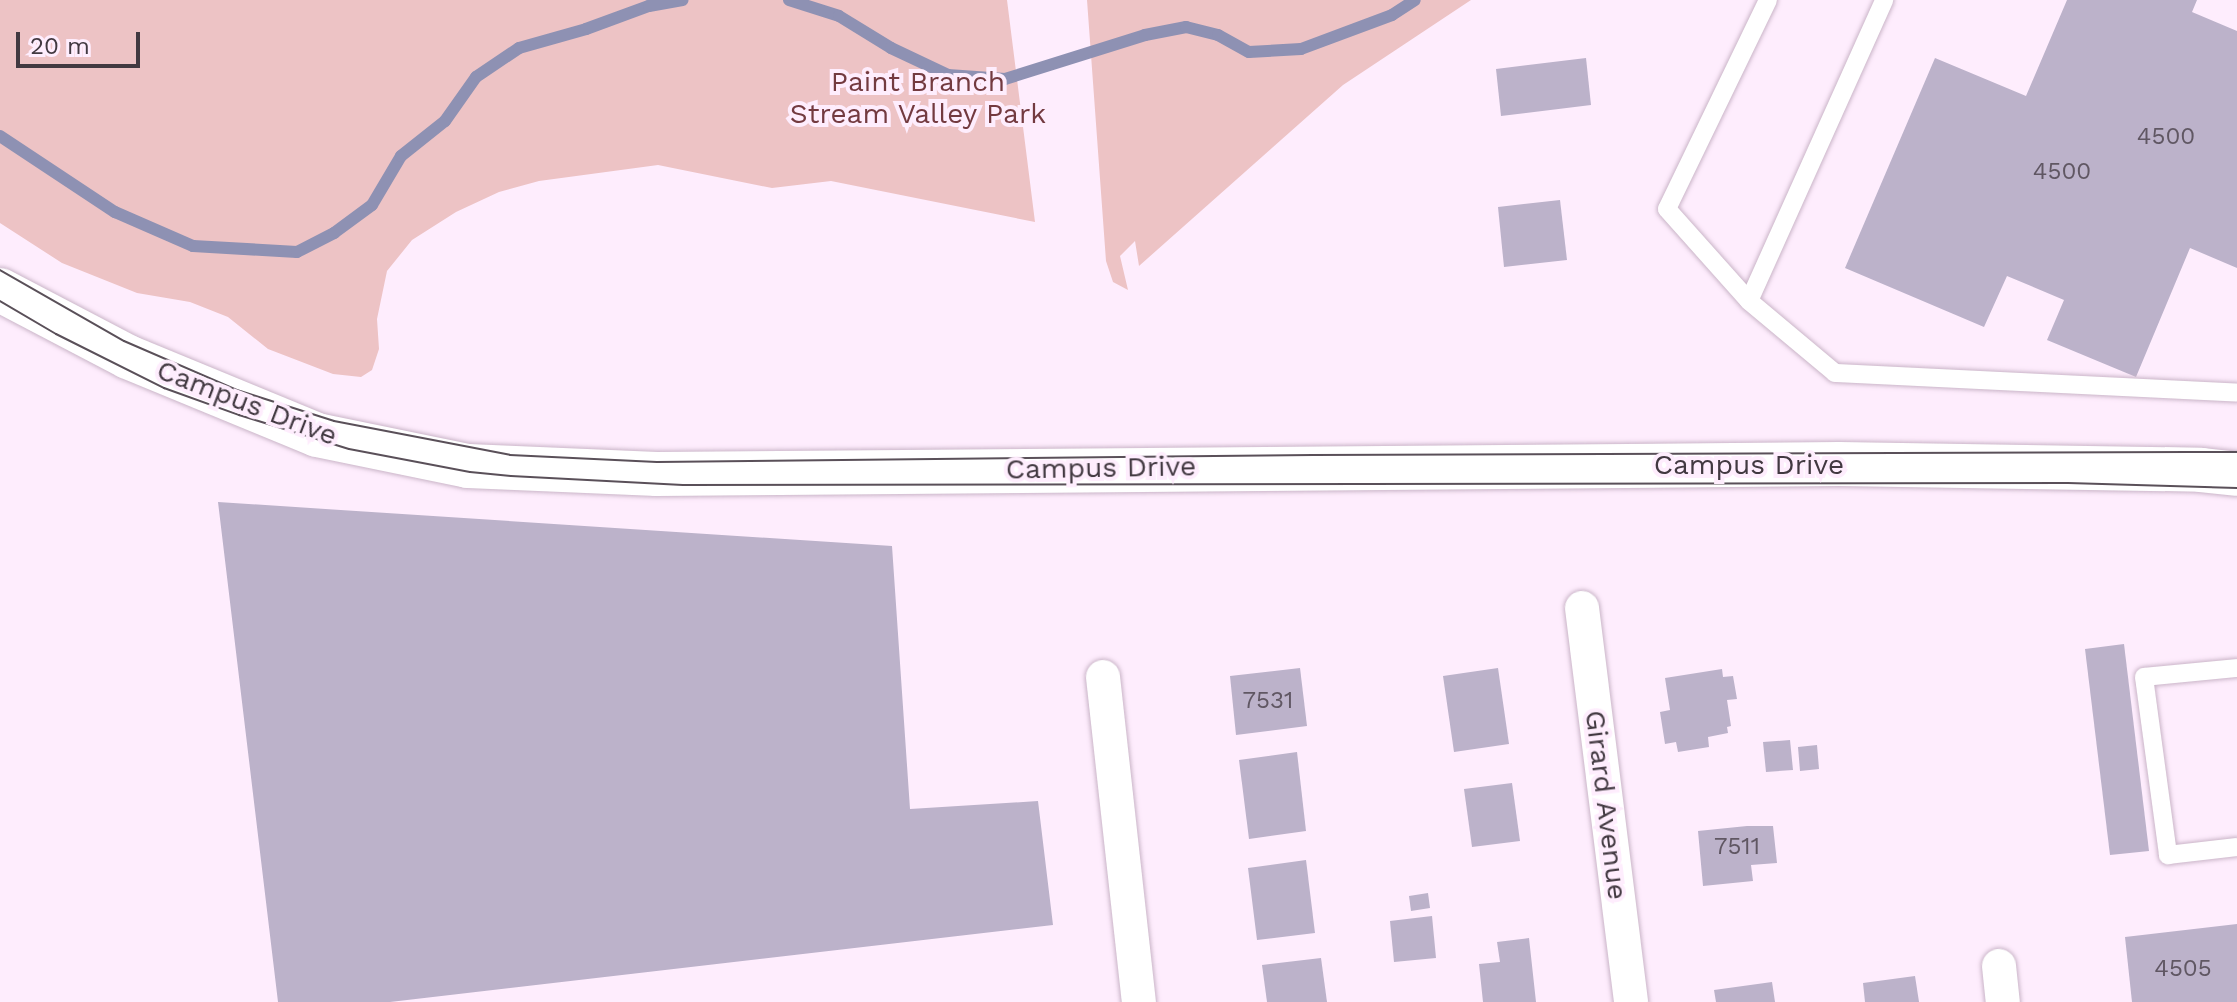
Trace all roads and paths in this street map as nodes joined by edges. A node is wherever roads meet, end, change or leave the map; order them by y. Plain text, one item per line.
1 (1768, 0) edge
2 (1884, 0) edge
3 (0, 290) edge
4 (1749, 301) junction
5 (2237, 393) edge
6 (2237, 474) edge
7 (1582, 608) dead end
8 (2237, 668) edge
9 (1103, 677) dead end
10 (2237, 847) edge
11 (1999, 966) dead end
12 (1139, 1002) edge
13 (1631, 1002) edge
14 (2003, 1002) edge

1 - 4 lane
2 - 4 lane
3 - 6 main road, Campus Drive
4 - 5 lane
7 - 13 street, Girard Avenue
8 - 10 lane
9 - 12 street
11 - 14 street

